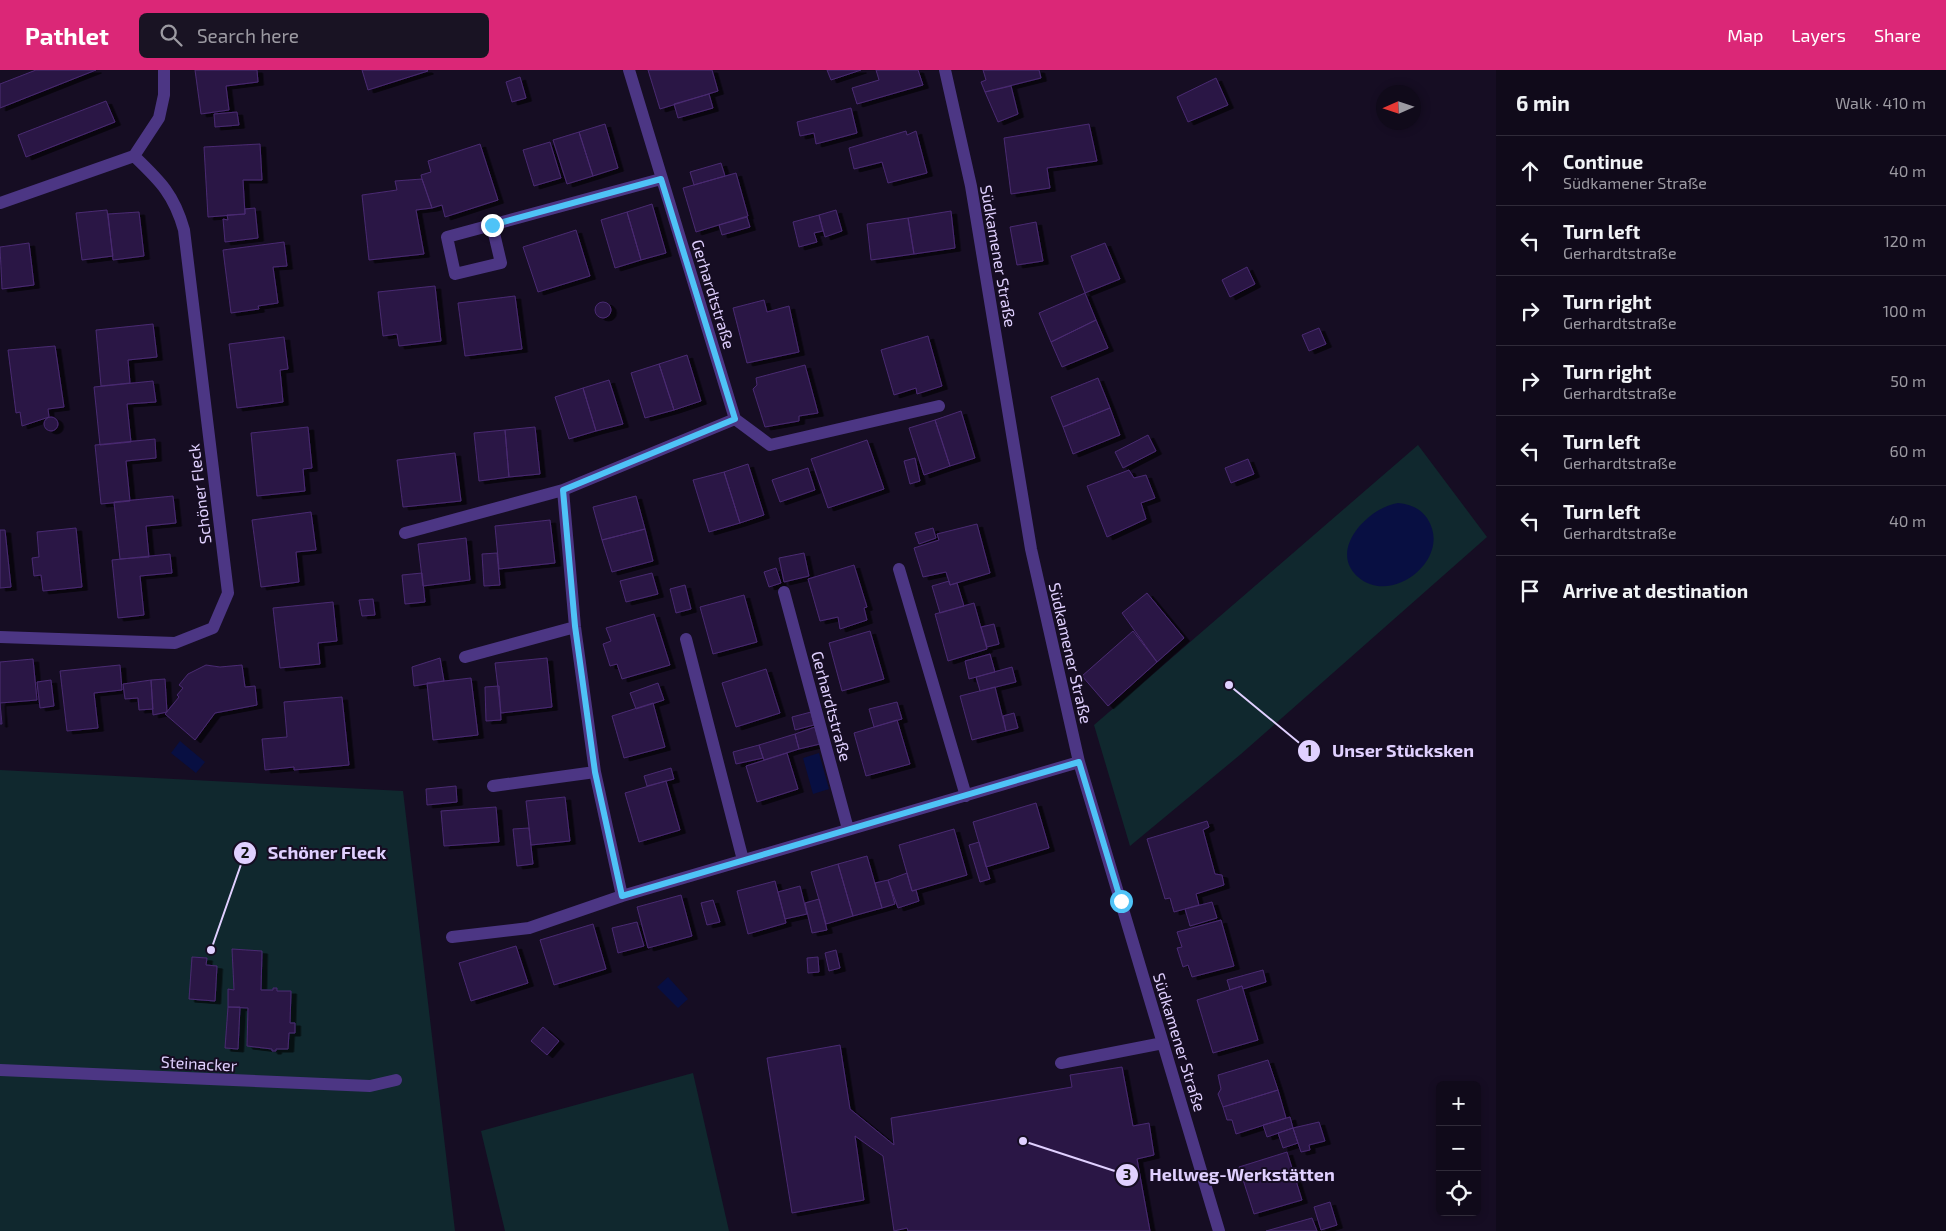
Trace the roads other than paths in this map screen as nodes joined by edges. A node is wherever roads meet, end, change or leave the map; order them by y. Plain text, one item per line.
1 (164, 70) edge
2 (629, 70) edge
3 (946, 70) edge
4 (134, 156) junction
5 (661, 179) junction
6 (0, 204) edge
7 (492, 225) junction
8 (939, 406) dead end
9 (735, 419) junction
10 (563, 490) junction
11 (405, 534) dead end
12 (900, 569) dead end
13 (784, 592) dead end
14 (575, 626) junction
15 (0, 637) edge
16 (686, 639) dead end
17 (465, 657) dead end
18 (1079, 762) junction
19 (595, 772) junction
20 (494, 786) dead end
21 (966, 796) junction
22 (848, 829) junction
23 (743, 860) junction
24 (622, 896) junction
25 (452, 937) dead end
26 (1163, 1042) junction
27 (1061, 1063) dead end
28 (0, 1070) edge
29 (396, 1080) dead end
30 (1219, 1231) edge

1 - 4 street
2 - 5 street, Gerhardtstraße
3 - 18 street, Südkamener Straße
4 - 6 street
4 - 15 street, Schöner Fleck
5 - 7 street
5 - 9 street, Gerhardtstraße
7 - 7 street
8 - 9 street
9 - 10 street
10 - 11 street
10 - 14 street
12 - 21 street
13 - 22 street, Gerhardtstraße
14 - 17 street
14 - 19 street
16 - 23 street
18 - 21 street
18 - 26 street, Südkamener Straße
19 - 20 street
19 - 24 street
21 - 22 street
22 - 23 street
23 - 24 street
24 - 25 street
26 - 27 street
26 - 30 street, Südkamener Straße
28 - 29 street, Steinacker

